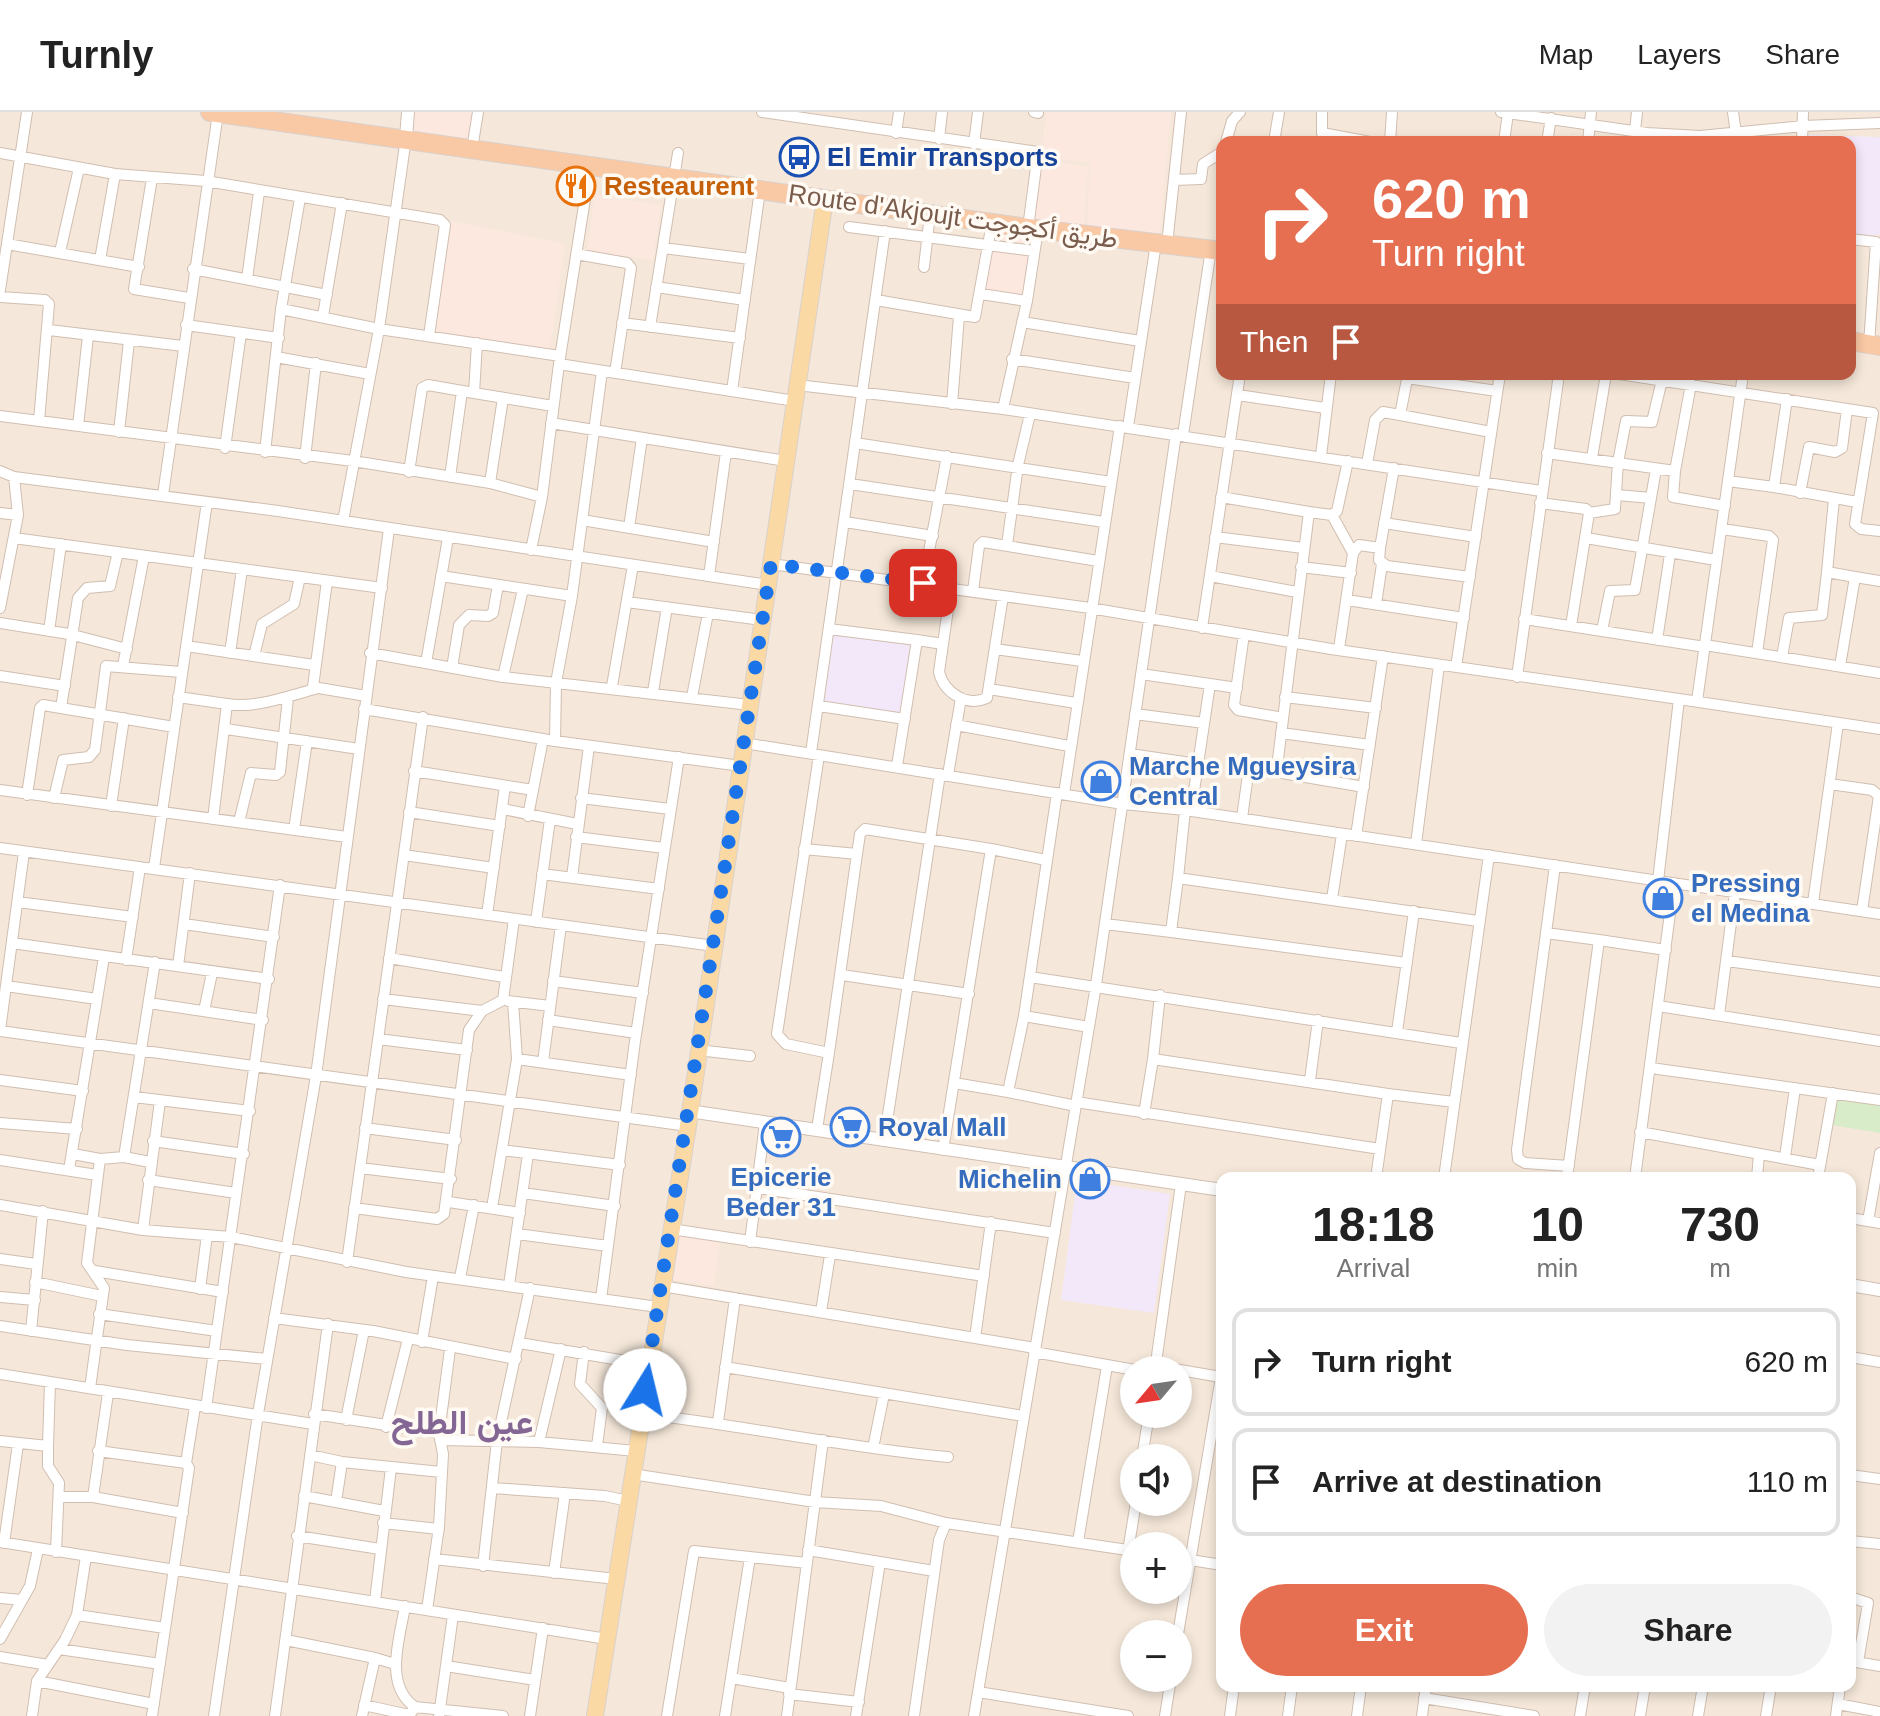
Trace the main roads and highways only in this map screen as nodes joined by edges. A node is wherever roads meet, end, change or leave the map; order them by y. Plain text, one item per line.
1 (214, 113) edge
2 (276, 117) edge
3 (825, 199) junction
4 (1216, 250) edge
5 (595, 1716) edge

1 - 2 highway, Route d'Akjoujt طريق أكجوجت
2 - 3 highway, Route d'Akjoujt طريق أكجوجت
3 - 4 highway, Route d'Akjoujt طريق أكجوجت
3 - 5 main road

